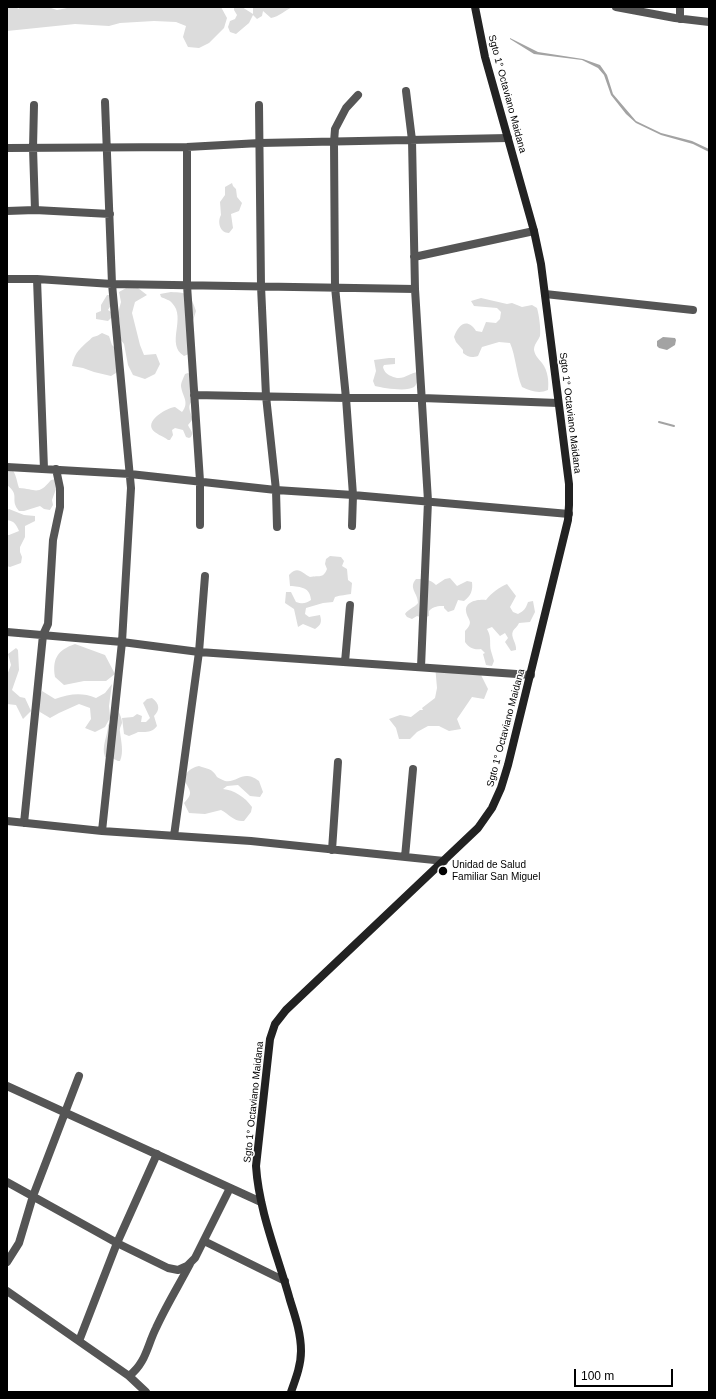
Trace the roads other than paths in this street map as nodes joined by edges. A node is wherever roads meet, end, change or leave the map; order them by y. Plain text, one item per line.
1 (475, 7) edge
2 (616, 7) edge
3 (680, 7) edge
4 (680, 19) junction
5 (709, 22) edge
6 (406, 91) dead end
7 (358, 95) dead end
8 (105, 102) dead end
9 (259, 104) dead end
10 (34, 105) dead end
11 (508, 138) junction
12 (412, 140) junction
13 (334, 142) junction
14 (260, 143) junction
15 (107, 147) junction
16 (187, 147) junction
17 (7, 148) edge
18 (33, 148) junction
19 (35, 210) junction
20 (7, 211) edge
21 (110, 214) junction
22 (534, 232) junction
23 (414, 257) junction
24 (7, 279) edge
25 (37, 279) junction
26 (112, 284) junction
27 (187, 285) junction
28 (261, 286) junction
29 (335, 287) junction
30 (415, 289) junction
31 (545, 294) junction
32 (693, 310) dead end
33 (194, 395) junction
34 (266, 396) junction
35 (346, 398) junction
36 (422, 398) junction
37 (558, 403) junction
38 (7, 467) edge
39 (44, 468) junction
40 (56, 469) junction
41 (130, 474) junction
42 (200, 481) junction
43 (276, 490) junction
44 (353, 495) junction
45 (428, 501) junction
46 (569, 514) junction
47 (200, 525) dead end
48 (352, 526) dead end
49 (277, 527) dead end
50 (205, 576) dead end
51 (350, 605) dead end
52 (7, 632) edge
53 (43, 635) junction
54 (122, 642) junction
55 (199, 652) junction
56 (345, 662) junction
57 (420, 667) junction
58 (531, 675) junction
59 (338, 762) dead end
60 (413, 769) dead end
61 (7, 821) edge
62 (24, 823) junction
63 (102, 830) junction
64 (174, 836) junction
65 (332, 850) junction
66 (405, 857) junction
67 (444, 861) junction
68 (79, 1076) dead end
69 (7, 1086) edge
70 (65, 1113) junction
71 (157, 1154) junction
72 (7, 1182) edge
73 (230, 1188) junction
74 (33, 1196) junction
75 (261, 1202) junction
76 (204, 1241) junction
77 (117, 1243) junction
78 (7, 1262) edge
79 (192, 1262) junction
80 (285, 1281) junction
81 (7, 1291) edge
82 (78, 1341) junction
83 (129, 1376) junction
84 (146, 1392) edge
85 (291, 1392) edge

1 - 11 main road, Sgto 1° Octaviano Maidana
2 - 4 street
3 - 4 street
4 - 5 street
6 - 12 street
7 - 13 street
8 - 15 street
9 - 14 street
10 - 18 street
11 - 12 street
11 - 22 main road, Sgto 1° Octaviano Maidana
12 - 13 street
12 - 23 street
13 - 14 street
13 - 29 street
14 - 16 street
14 - 28 street
15 - 16 street
15 - 18 street
15 - 21 street
16 - 27 street
17 - 18 street
18 - 19 street
19 - 20 street
19 - 21 street
21 - 26 street
22 - 23 street
22 - 31 main road, Sgto 1° Octaviano Maidana
23 - 30 street
24 - 25 street
25 - 26 street
25 - 39 street
26 - 27 street
26 - 41 street
27 - 28 street
27 - 33 street
28 - 29 street
28 - 34 street
29 - 30 street
29 - 35 street
30 - 36 street
31 - 32 street
31 - 37 main road, Sgto 1° Octaviano Maidana
33 - 34 street
33 - 42 street
34 - 35 street
34 - 43 street
35 - 36 street
35 - 44 street
36 - 37 street
36 - 45 street
37 - 46 main road, Sgto 1° Octaviano Maidana
38 - 39 street
39 - 40 street
40 - 41 street
40 - 53 street
41 - 42 street
41 - 54 street
42 - 43 street
42 - 47 street
43 - 44 street
43 - 49 street
44 - 45 street
44 - 48 street
45 - 46 street
45 - 57 street
46 - 58 main road, Sgto 1° Octaviano Maidana
50 - 55 street
51 - 56 street
52 - 53 street
53 - 54 street
53 - 62 street
54 - 55 street
54 - 63 street
55 - 56 street
55 - 64 street
56 - 57 street
57 - 58 street
58 - 67 main road, Sgto 1° Octaviano Maidana
59 - 65 street
60 - 66 street
61 - 62 street
62 - 63 street
63 - 64 street
64 - 65 street
65 - 66 street
66 - 67 street
67 - 75 main road, Sgto 1° Octaviano Maidana
68 - 70 street
69 - 70 street
70 - 71 street
70 - 74 street
71 - 73 street
71 - 77 street
72 - 74 street
73 - 75 street
73 - 76 street
74 - 77 street
74 - 78 street
75 - 80 main road, Sgto 1° Octaviano Maidana
76 - 79 street
76 - 80 street
77 - 79 street
77 - 82 street
79 - 83 street
80 - 85 main road, Sgto 1° Octaviano Maidana
81 - 82 street
82 - 83 street
83 - 84 street

